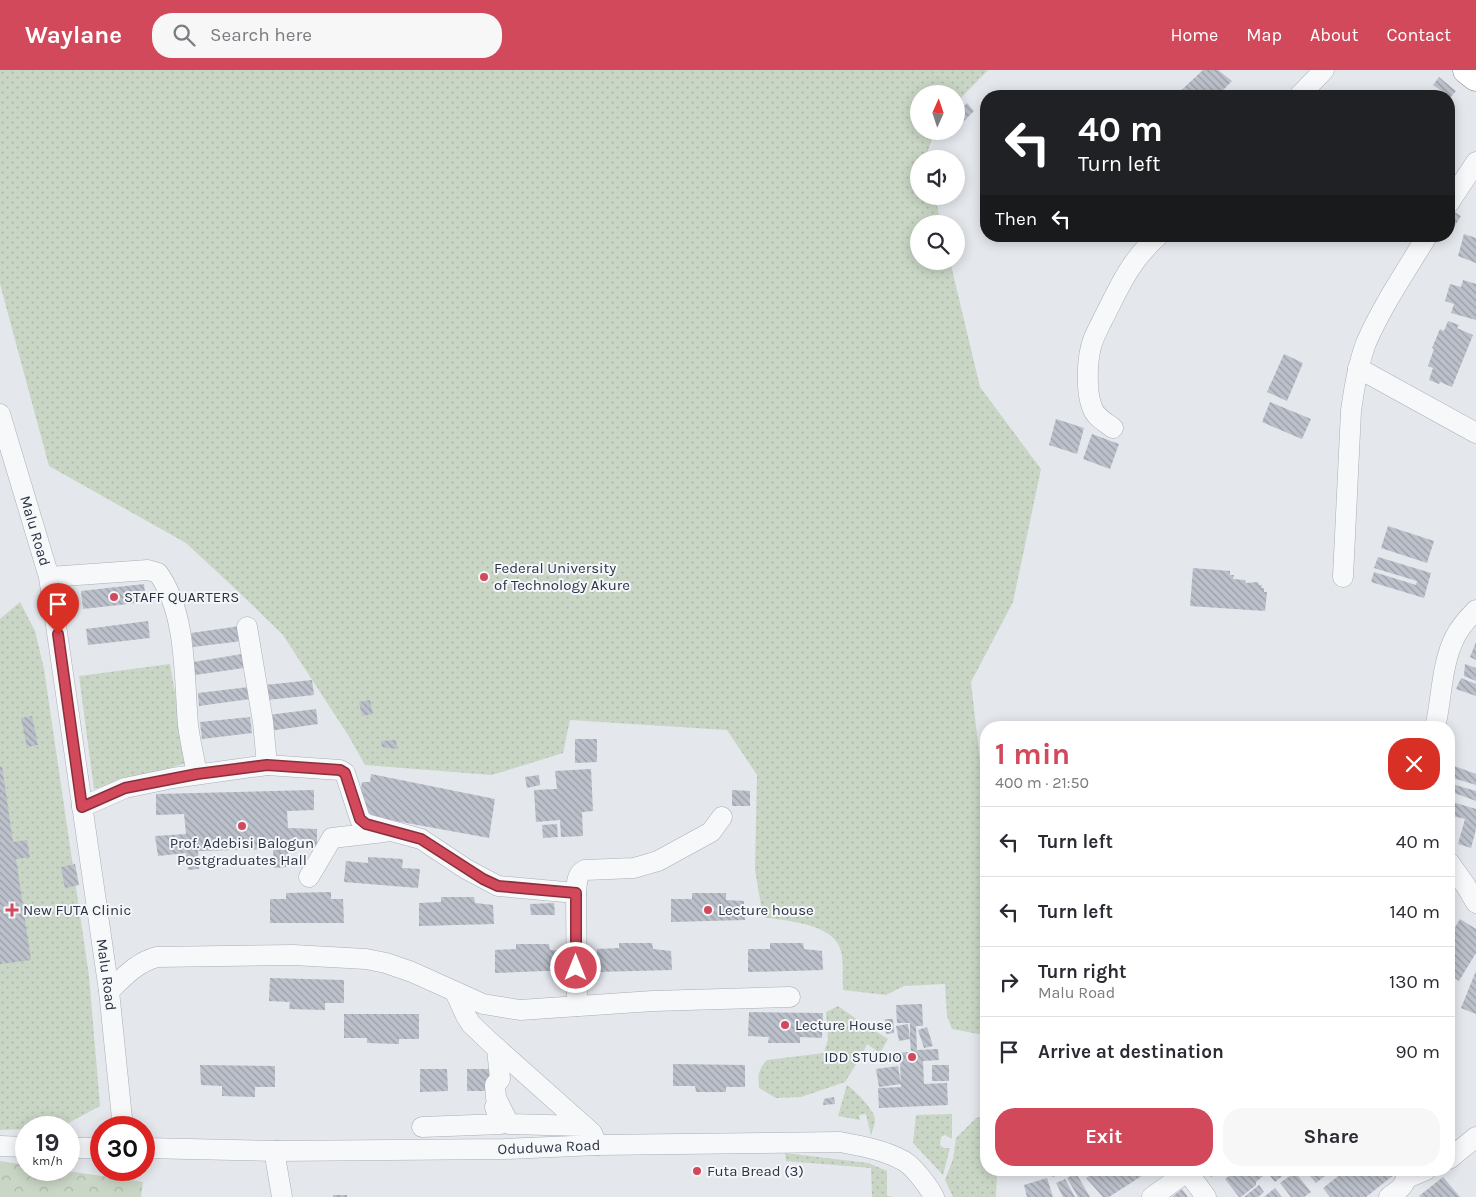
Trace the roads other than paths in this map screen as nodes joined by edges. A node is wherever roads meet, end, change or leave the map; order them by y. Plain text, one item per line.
1 (1324, 70) edge
2 (1467, 70) edge
3 (1476, 78) edge
4 (1305, 90) edge
5 (1476, 162) edge
6 (1455, 194) edge
7 (1152, 242) edge
8 (1423, 242) edge
9 (1358, 368) junction
10 (0, 414) edge
11 (1113, 428) dead end
12 (1476, 434) edge
13 (49, 577) junction
14 (1343, 577) dead end
15 (1476, 610) edge
16 (247, 627) dead end
17 (1436, 721) edge
18 (267, 765) junction
19 (197, 774) junction
20 (82, 807) junction
21 (722, 817) dead end
22 (393, 831) junction
23 (1455, 870) edge
24 (309, 878) dead end
25 (576, 893) junction
26 (1476, 903) edge
27 (109, 990) junction
28 (455, 992) junction
29 (790, 997) dead end
30 (577, 1006) junction
31 (497, 1048) junction
32 (496, 1098) junction
33 (122, 1116) edge
34 (584, 1126) junction
35 (422, 1127) dead end
36 (1476, 1137) edge
37 (597, 1145) junction
38 (0, 1146) edge
39 (15, 1147) edge
40 (155, 1148) edge
41 (278, 1151) junction
42 (1455, 1154) edge
43 (1179, 1176) edge
44 (1190, 1176) edge
45 (1407, 1176) edge
46 (282, 1197) edge
47 (934, 1197) edge
48 (1152, 1197) edge
49 (1206, 1197) edge
50 (1389, 1197) edge

1 - 4 street
2 - 3 highway
5 - 6 street
7 - 11 street
8 - 9 street
9 - 12 street
9 - 14 street
10 - 13 street, Malu Road
13 - 19 street
13 - 20 street, Malu Road
15 - 17 street
16 - 18 street
18 - 19 street
18 - 22 street
19 - 20 street
20 - 27 street, Malu Road
21 - 25 street
22 - 24 street
22 - 25 street
23 - 26 street
25 - 30 street
27 - 28 street
27 - 33 street, Malu Road
28 - 30 street
28 - 31 street
29 - 30 street
31 - 32 street
31 - 34 street
32 - 34 street
32 - 35 street
34 - 37 street
36 - 42 street
37 - 41 street, Oduduwa Road
37 - 47 street, Oduduwa Road
38 - 39 street
40 - 41 street, Oduduwa Road
41 - 46 street
43 - 48 street
44 - 49 street
45 - 50 street

